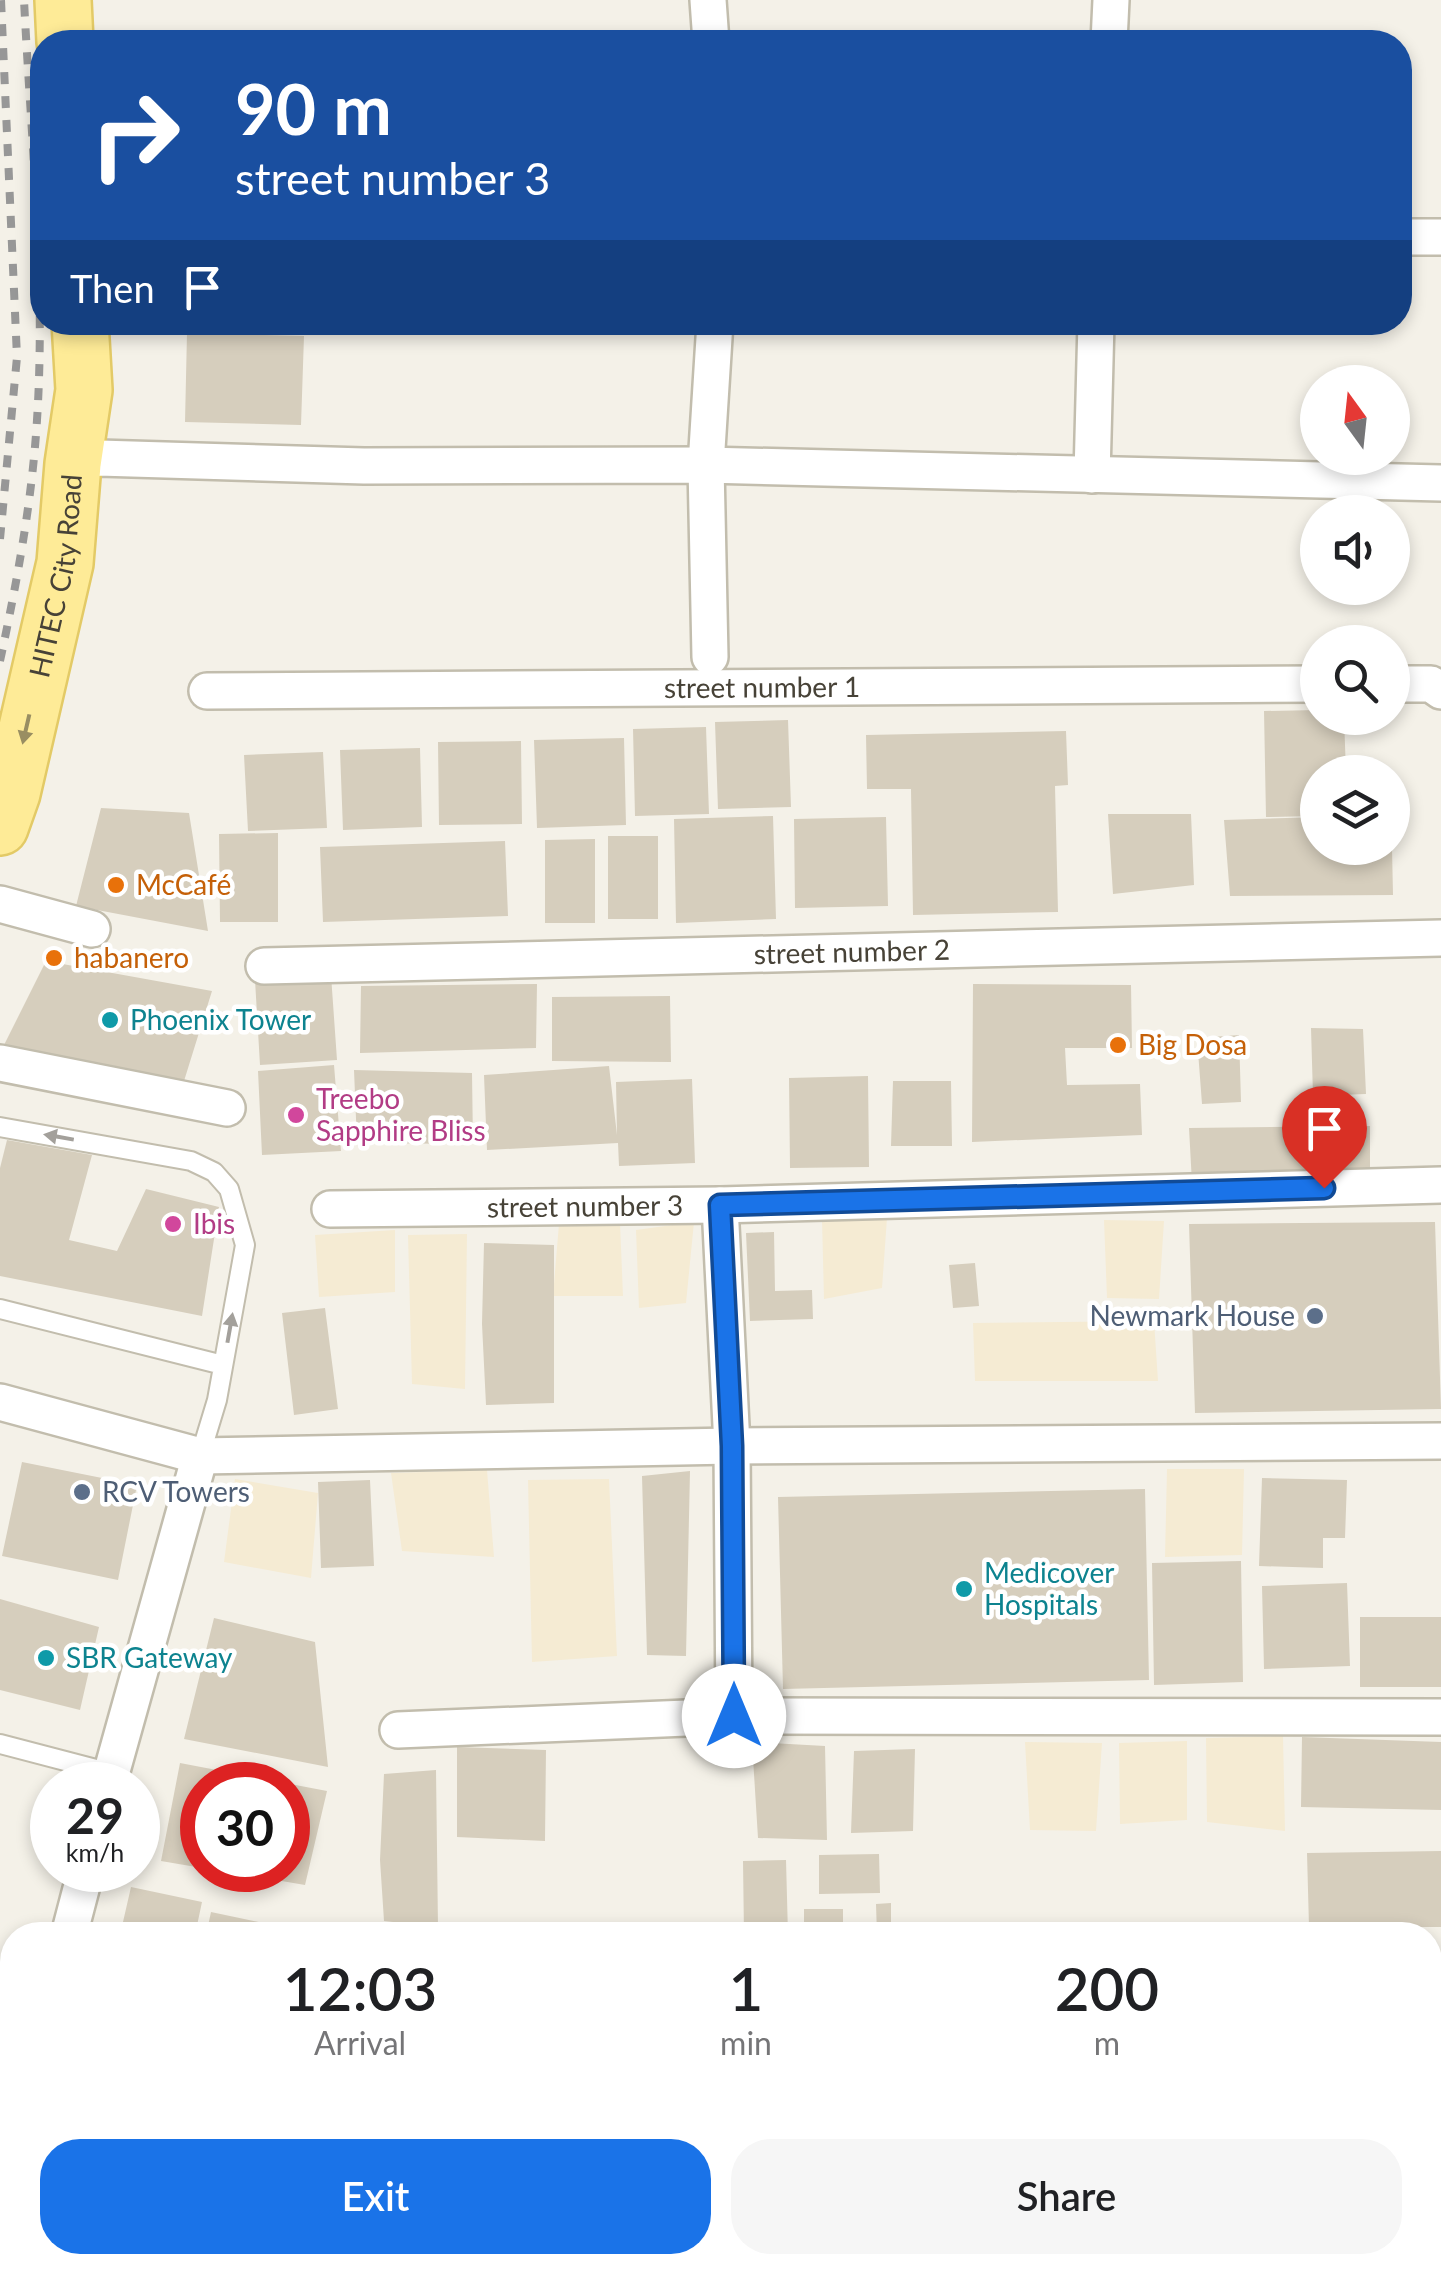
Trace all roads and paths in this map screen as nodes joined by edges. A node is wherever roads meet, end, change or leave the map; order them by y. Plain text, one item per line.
1 (63, 0) edge
2 (708, 0) edge
3 (1111, 0) edge
4 (64, 30) edge
5 (709, 30) edge
6 (1110, 30) edge
7 (1412, 236) edge
8 (1441, 237) edge
9 (81, 335) edge
10 (714, 335) edge
11 (1096, 335) edge
12 (73, 464) junction
13 (706, 465) junction
14 (1092, 476) junction
15 (1441, 483) edge
16 (710, 657) dead end
17 (1300, 684) edge
18 (1410, 685) edge
19 (1436, 687) edge
20 (207, 691) dead end
21 (0, 827) edge
22 (0, 904) edge
23 (92, 929) dead end
24 (1441, 938) edge
25 (264, 966) dead end
26 (0, 1064) edge
27 (219, 1099) dead end
28 (0, 1126) edge
29 (1441, 1185) edge
30 (720, 1205) junction
31 (330, 1209) dead end
32 (0, 1309) edge
33 (224, 1365) junction
34 (0, 1402) edge
35 (1441, 1441) edge
36 (732, 1446) junction
37 (200, 1456) junction
38 (734, 1716) junction
39 (1441, 1717) edge
40 (398, 1730) dead end
41 (0, 1744) edge
42 (57, 1762) edge
43 (115, 1762) edge
44 (80, 1892) edge
45 (72, 1922) edge

1 - 4 main road
2 - 5 street
3 - 6 street
7 - 8 street
9 - 12 main road, HITEC City Road
10 - 13 street
11 - 14 street
12 - 13 street
12 -> 21 main road, HITEC City Road
13 - 14 street
13 - 16 street
14 - 15 street
17 - 20 street, street number 1
18 - 19 street
22 - 23 street
24 - 25 street, street number 2
26 - 27 street
33 -> 28 lane
29 - 30 street, street number 3
30 - 31 street, street number 3
30 - 36 street
32 - 33 lane
33 - 37 lane
34 - 37 street
35 - 36 street
36 - 37 street
36 - 38 street
37 - 43 street
38 - 39 street
38 - 40 street
41 - 42 lane
44 - 45 street

